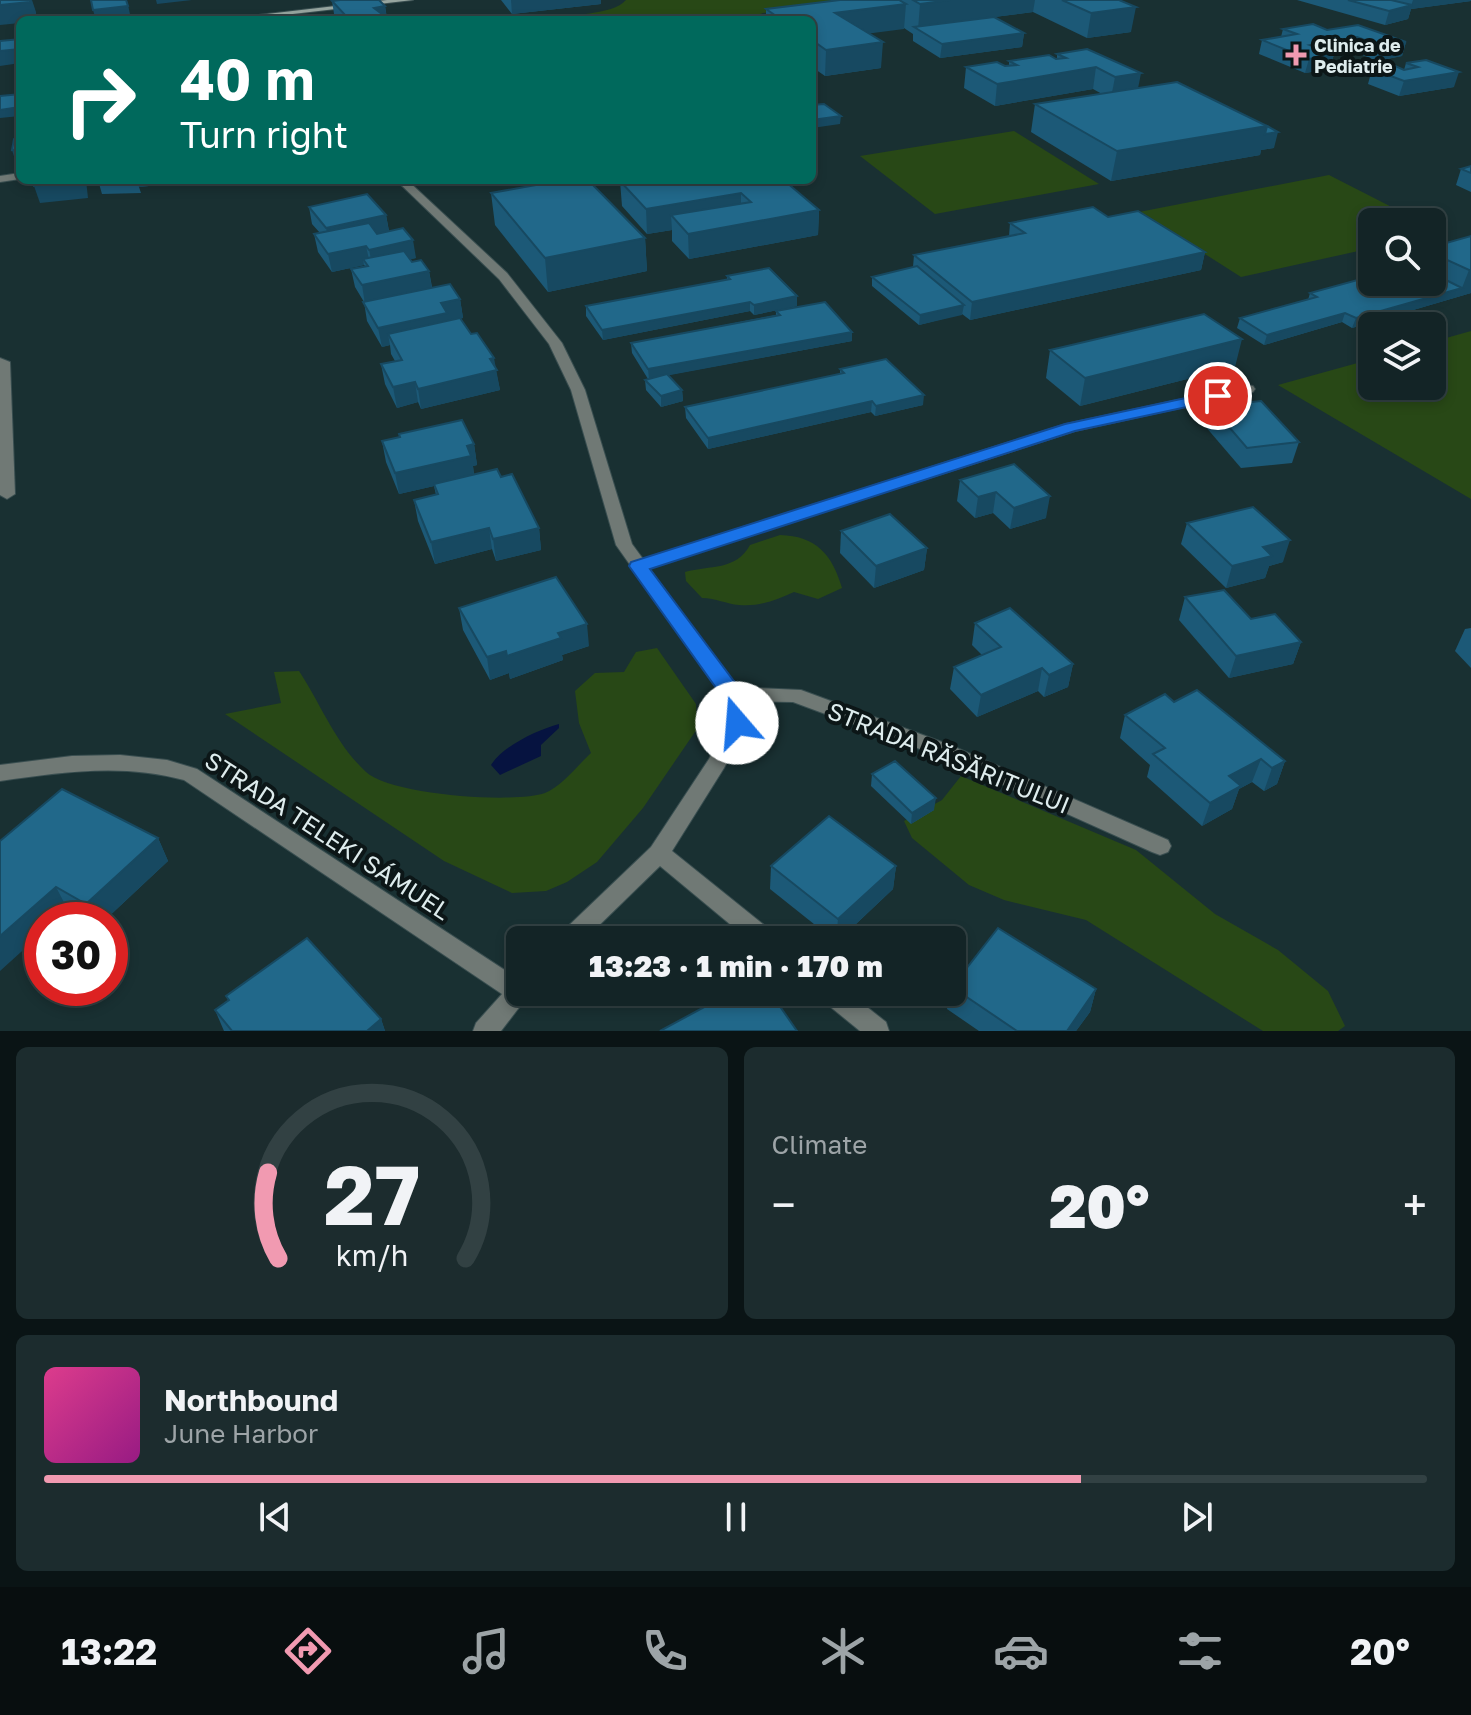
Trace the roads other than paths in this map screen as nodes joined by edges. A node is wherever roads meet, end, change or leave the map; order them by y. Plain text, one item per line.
1 (409, 0) edge
2 (267, 16) edge
3 (405, 184) edge
4 (0, 362) edge
5 (1248, 389) dead end
6 (7, 494) dead end
7 (638, 566) junction
8 (731, 694) junction
9 (0, 773) edge
10 (1160, 846) dead end
11 (659, 853) junction
12 (583, 926) edge
13 (749, 926) edge
14 (506, 983) edge
15 (507, 1006) edge
16 (847, 1006) edge
17 (877, 1030) edge
18 (485, 1031) edge

1 - 2 main road
3 - 7 street
4 - 6 street
5 - 7 street
7 - 8 street
8 - 10 street, STRADA RĂSĂRITULUI
8 - 11 street
9 - 14 street, STRADA TELEKI SÁMUEL
11 - 12 street
11 - 13 street
15 - 18 street
16 - 17 street

